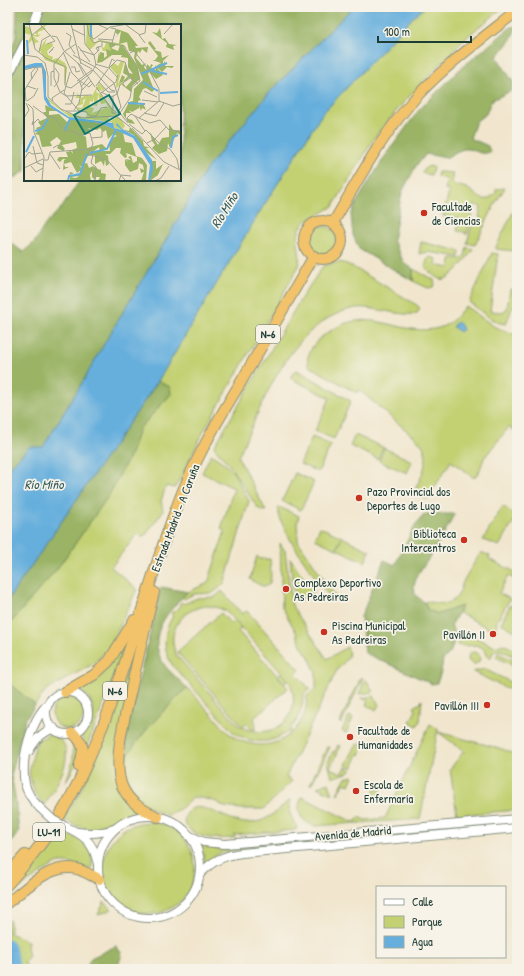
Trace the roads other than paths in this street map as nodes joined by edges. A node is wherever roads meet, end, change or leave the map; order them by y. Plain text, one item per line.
1 (40, 7) edge
2 (517, 11) edge
3 (33, 24) edge
4 (24, 45) edge
5 (7, 78) edge
6 (333, 223) junction
7 (314, 256) junction
8 (156, 568) junction
9 (143, 607) junction
10 (65, 692) junction
11 (50, 701) junction
12 (54, 728) junction
13 (73, 733) junction
14 (25, 761) junction
15 (82, 773) junction
16 (57, 810) junction
17 (158, 817) junction
18 (517, 819) edge
19 (517, 828) edge
20 (116, 829) junction
21 (76, 831) junction
22 (190, 836) junction
23 (98, 864) junction
24 (200, 874) junction
25 (7, 875) edge
26 (99, 879) junction
27 (7, 885) edge
28 (7, 903) edge

1 - 3 street
2 - 6 highway
4 - 5 street
6 - 7 highway
6 - 7 highway
7 - 8 highway, Estrada Madrid - A Coruña / N-6
8 - 9 highway, Estrada Madrid - A Coruña / N-6
8 - 17 highway
9 - 10 highway
9 - 15 highway, Estrada Madrid - A Coruña / N-6
10 - 11 street
10 - 13 street
11 - 12 street
11 - 14 street
12 - 13 street
12 - 14 street
13 - 16 highway
14 - 21 street, bridge
15 - 16 highway, Estrada Madrid - A Coruña / LU-11
15 - 27 highway, Estrada Madrid - A Coruña / LU-11
16 - 25 highway, Estrada Madrid - A Coruña / LU-11
17 - 20 street
17 - 22 street
18 - 22 street, Avenida de Madrid
19 - 24 street, Avenida de Madrid
20 - 21 street
20 - 23 street
21 - 23 street
22 - 24 street
23 - 26 street
24 - 26 street
26 - 28 highway

